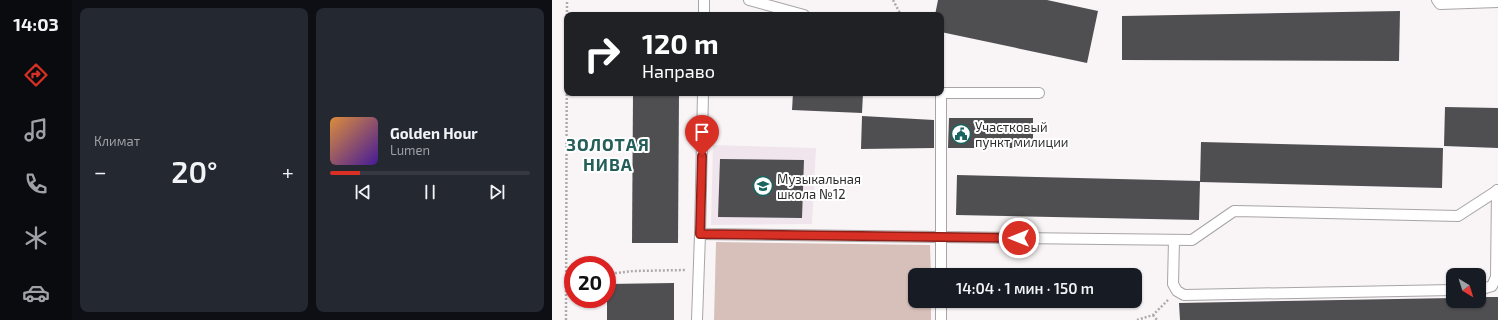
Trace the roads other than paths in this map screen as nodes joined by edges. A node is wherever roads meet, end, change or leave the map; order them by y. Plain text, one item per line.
1 (704, 0) edge
2 (749, 0) edge
3 (1437, 0) edge
4 (1498, 2) edge
5 (704, 12) edge
6 (793, 12) edge
7 (944, 93) edge
8 (1039, 93) dead end
9 (703, 96) edge
10 (941, 96) edge
11 (1497, 190) edge
12 (700, 234) junction
13 (941, 237) junction
14 (1174, 240) junction
15 (941, 268) edge
16 (1486, 288) edge
17 (1446, 290) edge
18 (941, 308) edge
19 (697, 320) edge
20 (941, 320) edge

1 - 5 lane
2 - 6 lane
3 - 4 lane
7 - 8 lane
9 - 12 lane
10 - 13 lane
11 - 14 lane
11 - 16 lane
12 - 13 lane
12 - 19 lane
13 - 14 lane
13 - 15 lane
14 - 17 lane
18 - 20 lane

